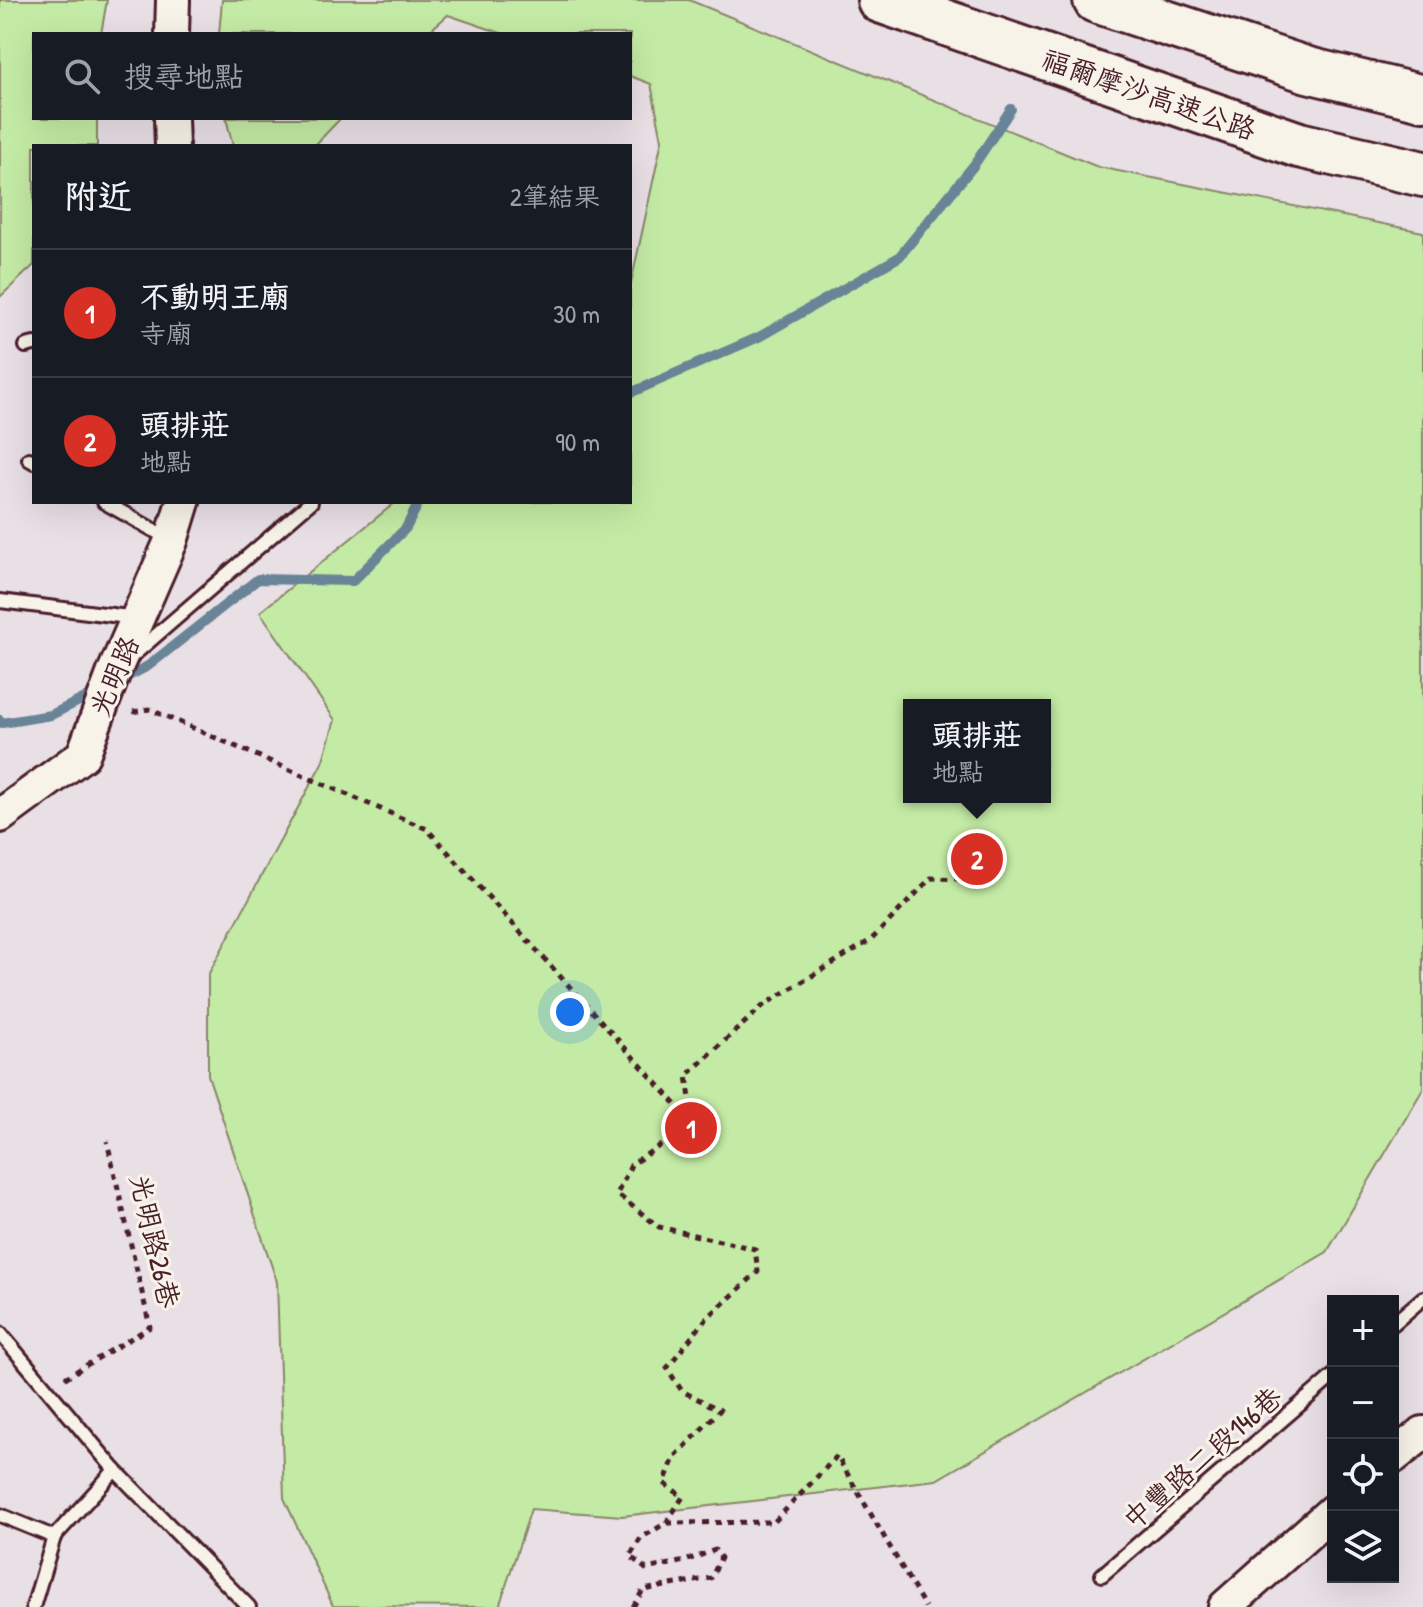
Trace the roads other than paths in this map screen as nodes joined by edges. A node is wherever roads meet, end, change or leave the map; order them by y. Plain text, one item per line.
1 (173, 0) edge
2 (880, 0) edge
3 (1096, 0) edge
4 (172, 32) edge
5 (1423, 98) edge
6 (171, 120) edge
7 (172, 144) edge
8 (1423, 174) edge
9 (107, 504) edge
10 (182, 504) edge
11 (309, 504) edge
12 (171, 541) junction
13 (0, 601) edge
14 (139, 618) junction
15 (114, 672) junction
16 (0, 816) edge
17 (1423, 1298) edge
18 (1399, 1319) edge
19 (0, 1333) edge
20 (1327, 1381) edge
21 (1423, 1433) edge
22 (1399, 1452) edge
23 (115, 1470) junction
24 (0, 1515) edge
25 (1327, 1516) edge
26 (54, 1537) junction
27 (1102, 1575) dead end
28 (33, 1607) edge
29 (249, 1607) edge
30 (1225, 1607) edge

1 - 4 street
2 - 8 highway, 福爾摩沙高速公路
3 - 5 highway
6 - 7 street
9 - 12 lane
10 - 12 street, 光明路
11 - 15 lane
12 - 14 street, 光明路
13 - 14 lane
14 - 15 street, 光明路
15 - 16 street, 光明路
17 - 18 lane
19 - 23 lane
20 - 27 lane, 中豐路二段146巷
21 - 22 street
23 - 26 lane
23 - 29 lane
24 - 26 lane
25 - 30 street
26 - 28 lane

